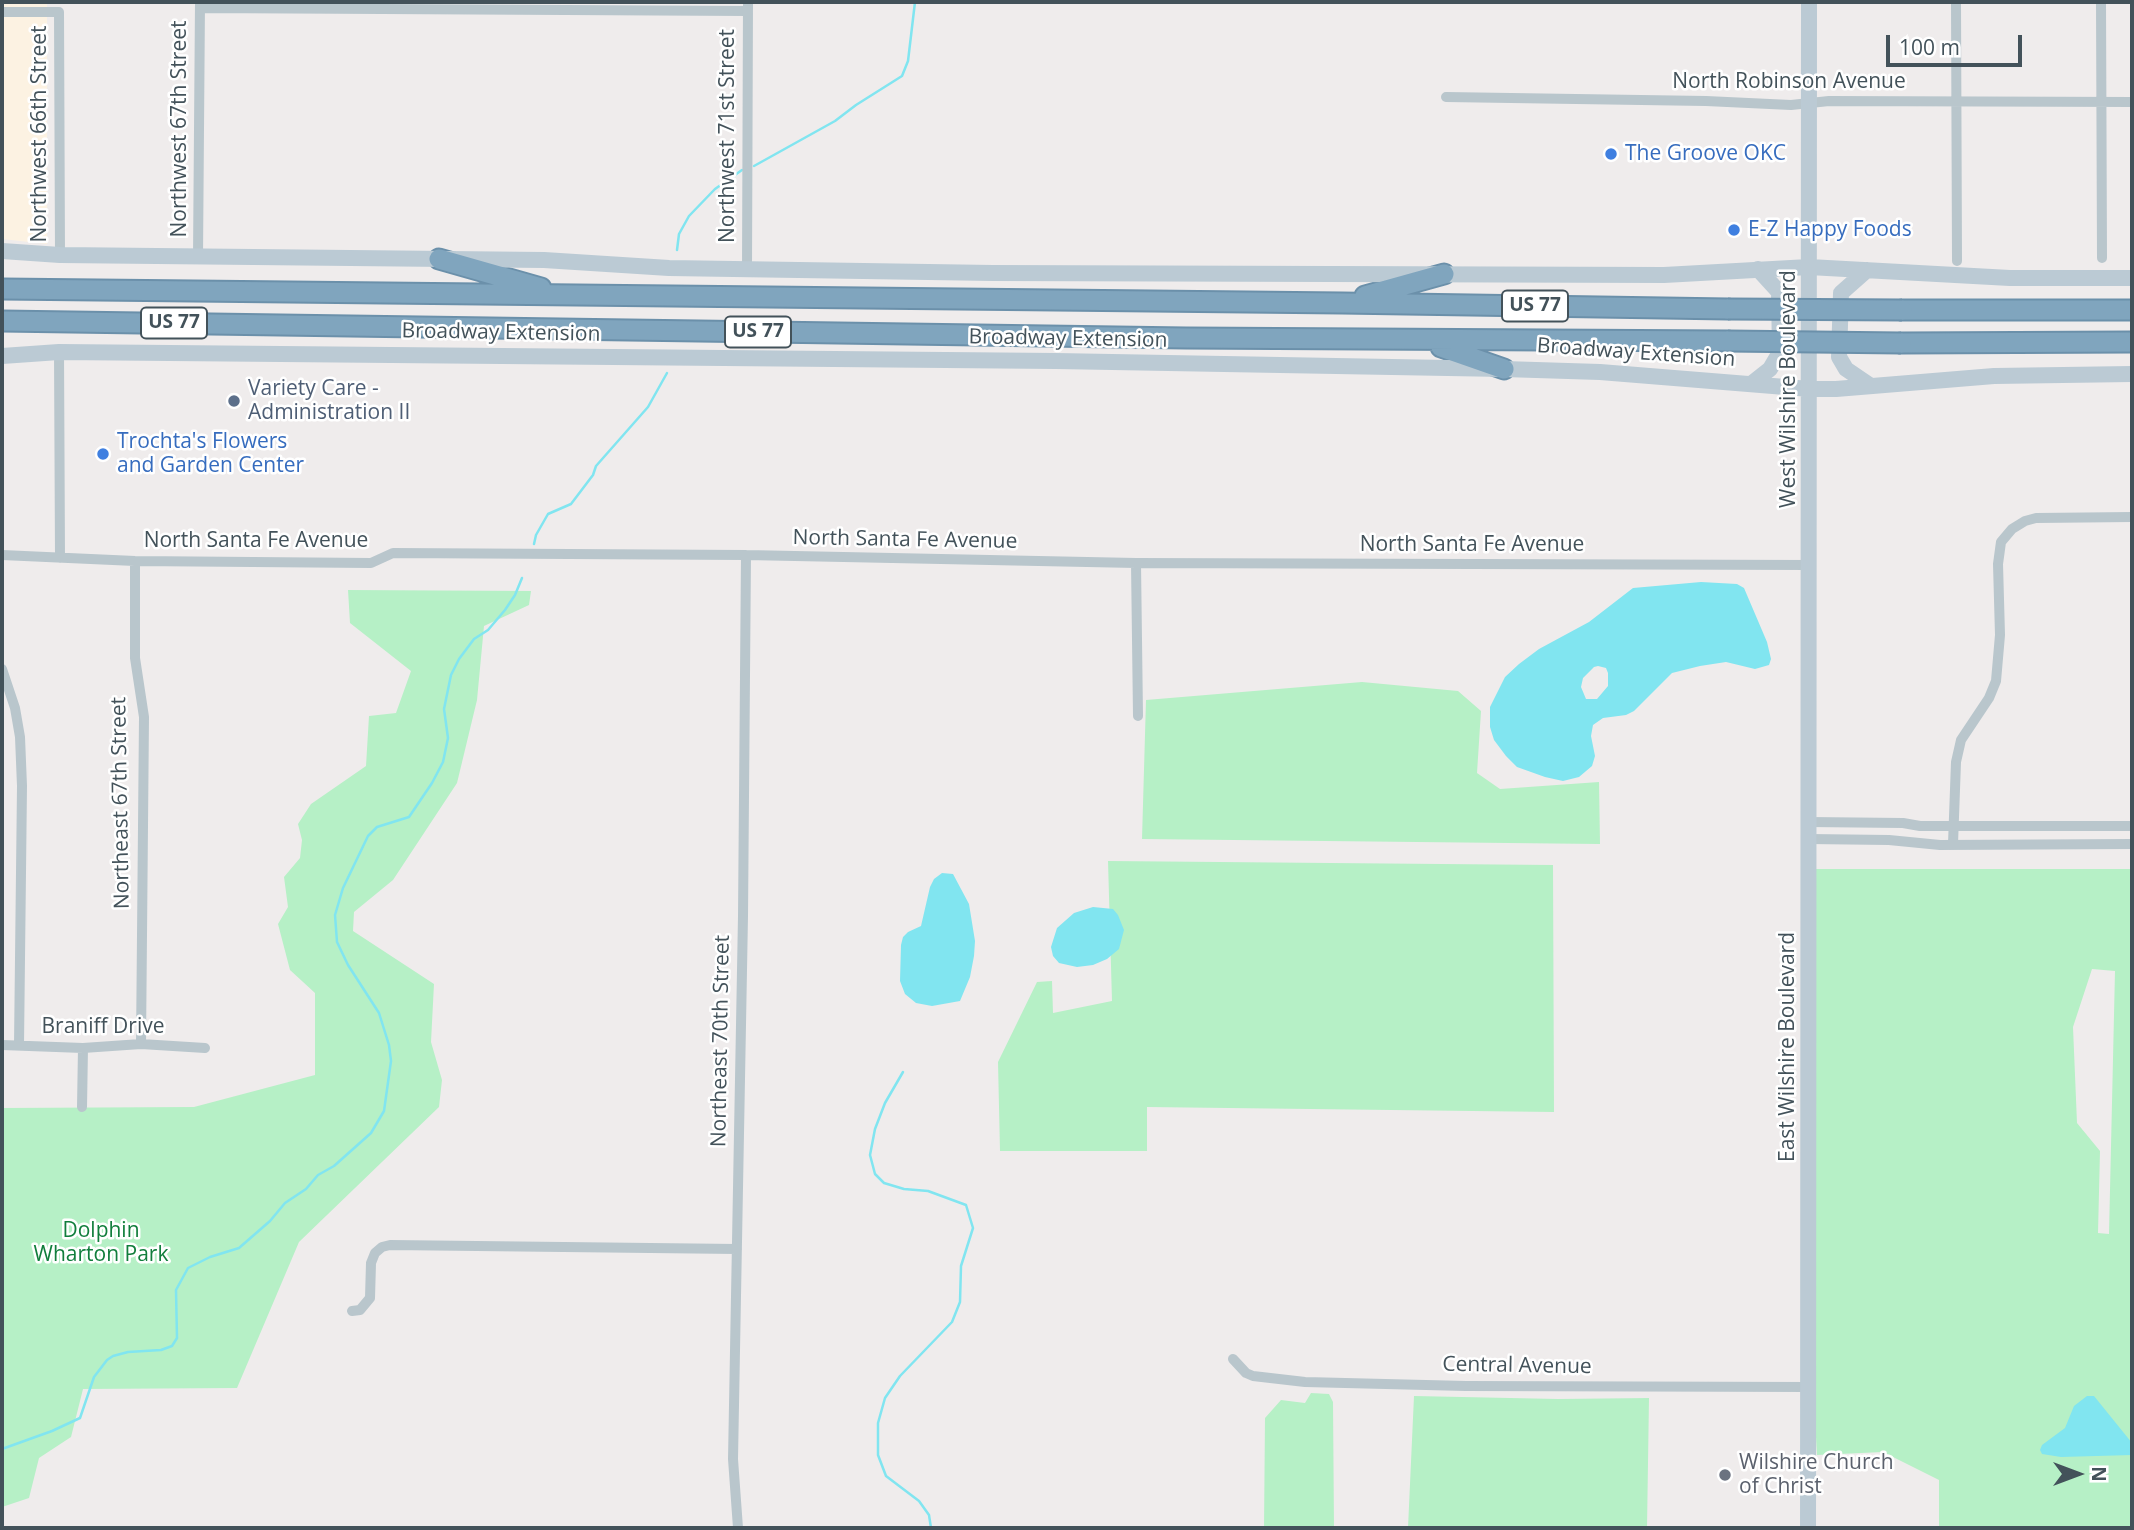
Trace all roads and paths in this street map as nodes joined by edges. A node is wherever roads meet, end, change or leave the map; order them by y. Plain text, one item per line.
1 (1809, 2) edge
2 (1956, 2) edge
3 (2101, 2) edge
4 (200, 5) edge
5 (473, 6) edge
6 (610, 6) edge
7 (748, 7) edge
8 (2, 12) edge
9 (1446, 97) dead end
10 (1956, 102) junction
11 (2102, 102) junction
12 (2132, 102) edge
13 (1810, 103) junction
14 (2, 251) edge
15 (60, 255) junction
16 (198, 257) junction
17 (2102, 258) dead end
18 (439, 259) junction
19 (1957, 261) dead end
20 (1810, 267) junction
21 (1758, 269) junction
22 (747, 270) junction
23 (1867, 270) junction
24 (1444, 274) junction
25 (2132, 278) edge
26 (2, 287) edge
27 (565, 295) junction
28 (1342, 303) junction
29 (2132, 310) edge
30 (7, 323) edge
31 (1420, 340) junction
32 (2132, 342) edge
33 (59, 352) junction
34 (2, 356) edge
35 (1504, 369) junction
36 (2132, 373) edge
37 (1751, 384) junction
38 (1871, 386) junction
39 (1810, 389) junction
40 (2132, 517) edge
41 (2, 555) edge
42 (746, 555) junction
43 (61, 558) junction
44 (135, 561) junction
45 (1136, 563) junction
46 (1810, 565) junction
47 (2, 669) edge
48 (1138, 716) dead end
49 (1809, 821) junction
50 (1953, 824) junction
51 (2132, 826) edge
52 (1809, 839) junction
53 (1953, 844) junction
54 (2132, 844) edge
55 (141, 1044) junction
56 (2, 1045) edge
57 (19, 1045) junction
58 (83, 1048) junction
59 (205, 1048) dead end
60 (82, 1107) dead end
61 (737, 1249) junction
62 (352, 1311) dead end
63 (1233, 1359) dead end
64 (1808, 1387) junction
65 (738, 1528) edge
66 (1808, 1528) edge

1 - 13 main road, West Wilshire Boulevard
2 - 10 street
3 - 11 street
4 - 5 street
4 - 16 street, Northwest 67th Street
5 - 6 street
6 - 7 street
7 - 22 street, Northwest 71st Street
8 - 15 street, Northwest 66th Street
9 - 13 street, North Robinson Avenue
10 - 11 street, North Robinson Avenue
10 - 13 street, North Robinson Avenue
10 - 19 street
11 - 12 street, North Robinson Avenue
11 - 17 street
13 - 20 main road, West Wilshire Boulevard
14 - 15 main road
15 - 16 main road
16 - 18 main road
18 - 22 main road
18 - 27 highway
20 - 21 main road
20 - 23 main road
20 - 39 main road, West Wilshire Boulevard
21 - 24 main road
21 - 37 main road
22 - 24 main road
23 - 25 main road
23 - 38 main road
24 - 28 highway
26 - 27 highway, Broadway Extension / US 77
27 - 28 highway, Broadway Extension / US 77
28 - 29 highway, Broadway Extension / US 77, bridge
30 - 31 highway, Broadway Extension / US 77
31 - 32 highway, Broadway Extension / US 77, bridge
31 - 35 highway
33 - 34 main road, Broadway Extension
33 - 35 main road, Broadway Extension
33 - 43 street
35 - 37 main road, Broadway Extension
36 - 38 main road, Broadway Extension
37 - 39 main road, Broadway Extension
38 - 39 main road, Broadway Extension
39 - 46 main road, West Wilshire Boulevard
40 - 50 street
41 - 43 street, North Santa Fe Avenue
42 - 44 street, North Santa Fe Avenue
42 - 45 street, North Santa Fe Avenue
42 - 61 street, Northeast 70th Street
43 - 44 street, North Santa Fe Avenue
44 - 55 street, Northeast 67th Street
45 - 46 street, North Santa Fe Avenue
45 - 48 street
46 - 49 main road, East Wilshire Boulevard
47 - 57 street
49 - 50 street
49 - 52 main road, East Wilshire Boulevard
50 - 51 street
50 - 53 street
52 - 53 street
52 - 64 main road, East Wilshire Boulevard
53 - 54 street
55 - 58 street, Braniff Drive
55 - 59 street, Braniff Drive
56 - 57 street, Braniff Drive
57 - 58 street, Braniff Drive
58 - 60 street
61 - 62 street
61 - 65 street, Northeast 70th Street
63 - 64 street, Central Avenue
64 - 66 main road, East Wilshire Boulevard

